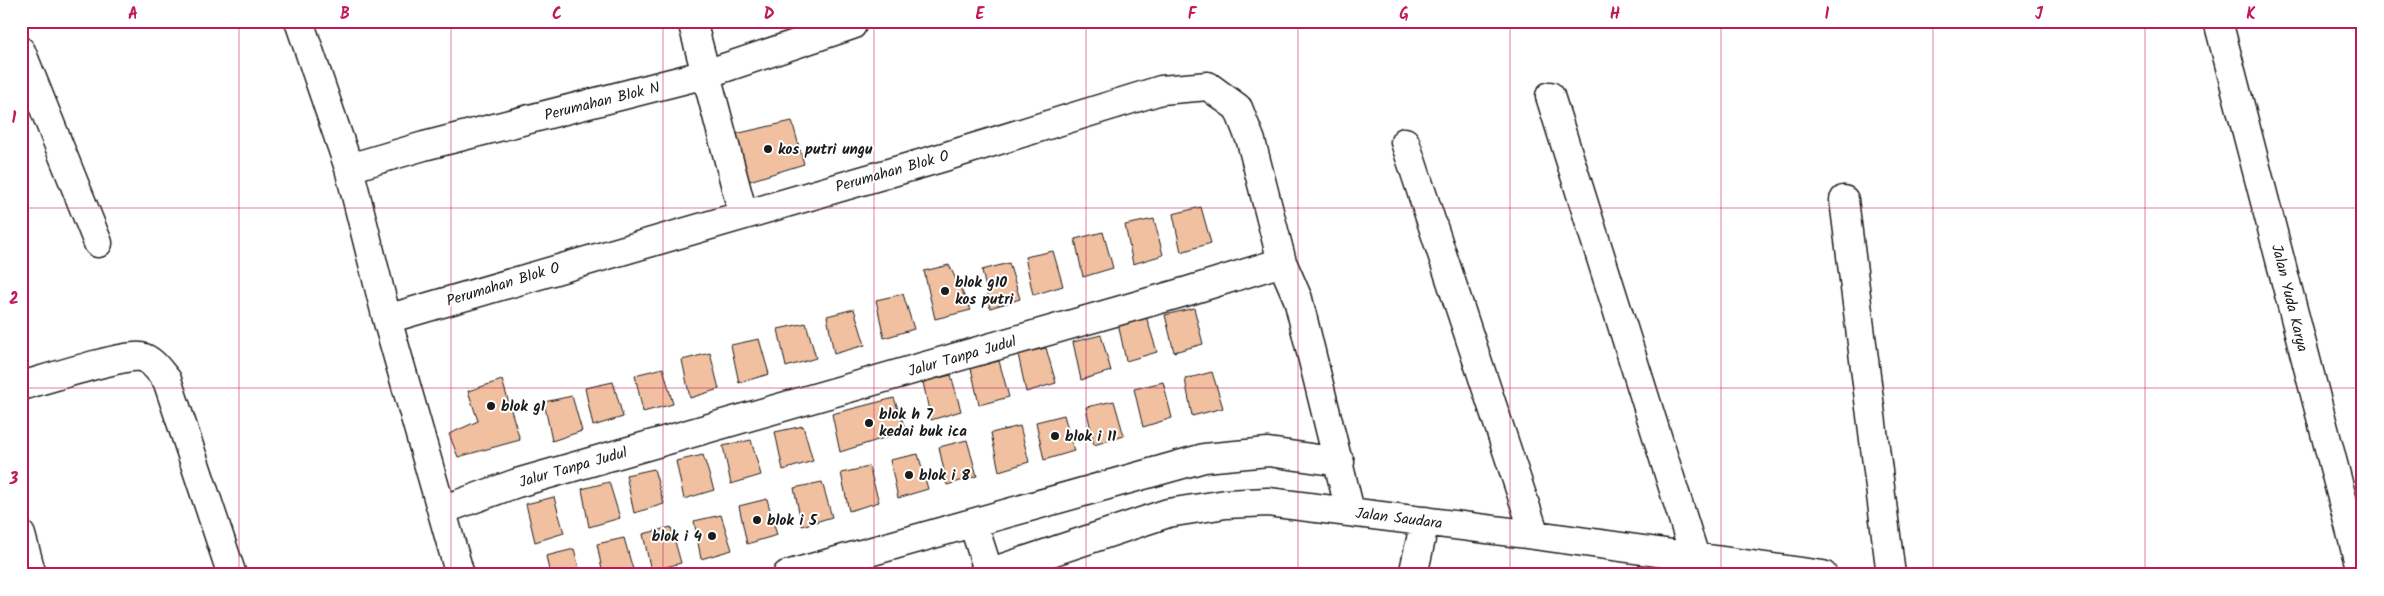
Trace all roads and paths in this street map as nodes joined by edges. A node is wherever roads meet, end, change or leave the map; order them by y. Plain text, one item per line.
1 (299, 21) edge
2 (692, 21) edge
3 (2218, 21) edge
4 (852, 25) dead end
5 (21, 50) edge
6 (706, 74) junction
7 (1550, 96) dead end
8 (1405, 142) dead end
9 (349, 168) junction
10 (1844, 200) dead end
11 (742, 214) junction
12 (98, 243) dead end
13 (1282, 262) junction
14 (387, 319) junction
15 (21, 386) edge
16 (1340, 462) junction
17 (442, 510) junction
18 (1350, 511) junction
19 (1425, 521) junction
20 (973, 523) junction
21 (21, 535) edge
22 (1535, 535) junction
23 (1695, 557) junction
24 (1784, 573) edge
25 (986, 574) edge
26 (32, 575) edge
27 (232, 575) edge
28 (460, 575) edge
29 (787, 575) edge
30 (1413, 575) edge
31 (1823, 575) edge
32 (1891, 575) edge
33 (2362, 575) edge

1 - 9 street
2 - 6 street
3 - 33 street, Jalan Yuda Karya
4 - 6 street, Perumahan Blok N
5 - 12 street
6 - 9 street, Perumahan Blok N
6 - 11 street
7 - 23 street
8 - 22 street
9 - 14 street
10 - 32 street
11 - 13 street, Perumahan Blok O
11 - 14 street, Perumahan Blok O
13 - 16 street
13 - 17 street, Jalur Tanpa Judul
14 - 17 street
15 - 27 street
16 - 18 street
16 - 20 street
17 - 28 street
18 - 19 street, Jalan Saudara
18 - 25 street, Jalan Saudara
19 - 22 street, Jalan Saudara
19 - 30 street
20 - 25 street
20 - 29 street
21 - 26 street
22 - 23 street, Jalan Saudara
23 - 24 street, Jalan Saudara
24 - 31 street, Jalan Saudara

